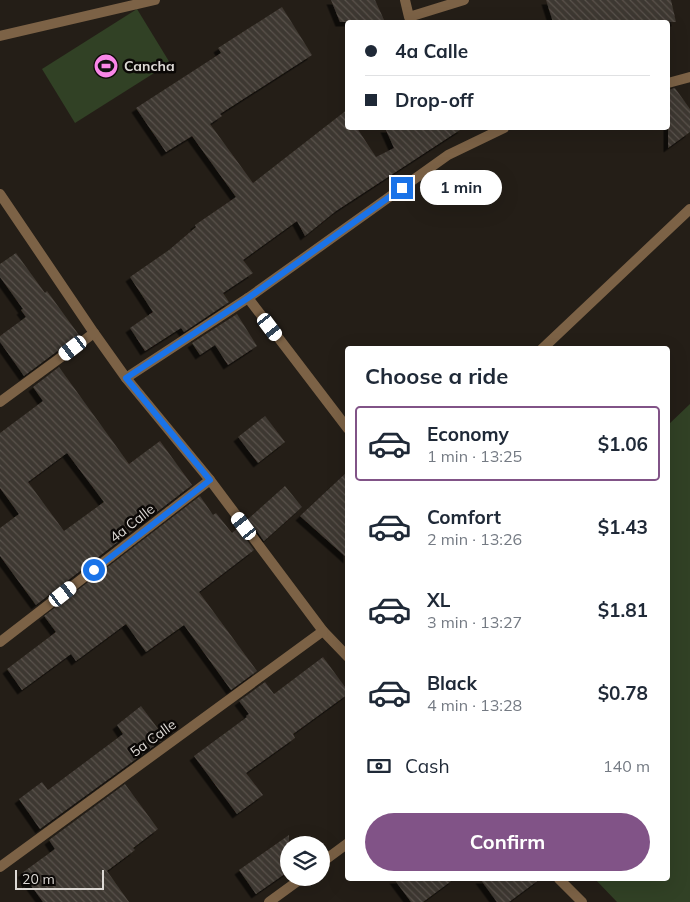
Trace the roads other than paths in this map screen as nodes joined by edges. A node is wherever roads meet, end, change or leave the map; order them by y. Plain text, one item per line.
1 (155, 0) edge
2 (405, 0) edge
3 (464, 0) edge
4 (0, 36) edge
5 (690, 78) edge
6 (670, 83) edge
7 (500, 130) edge
8 (0, 194) edge
9 (690, 209) edge
10 (248, 298) junction
11 (94, 333) junction
12 (545, 346) edge
13 (126, 378) junction
14 (0, 402) edge
15 (345, 424) edge
16 (210, 480) junction
17 (323, 632) junction
18 (0, 642) edge
19 (345, 654) edge
20 (345, 845) edge
21 (330, 856) edge
22 (0, 867) edge
23 (561, 881) edge
24 (291, 886) edge
25 (270, 902) edge
26 (582, 902) edge

1 - 4 street
2 - 3 street
5 - 6 street
7 - 10 street
8 - 11 street
9 - 12 street
10 - 13 street
10 - 15 street
11 - 13 street
11 - 14 street
13 - 16 street
16 - 17 street
16 - 18 street, 4a Calle
17 - 19 street
17 - 22 street, 5a Calle
20 - 21 street
23 - 26 street
24 - 25 street

